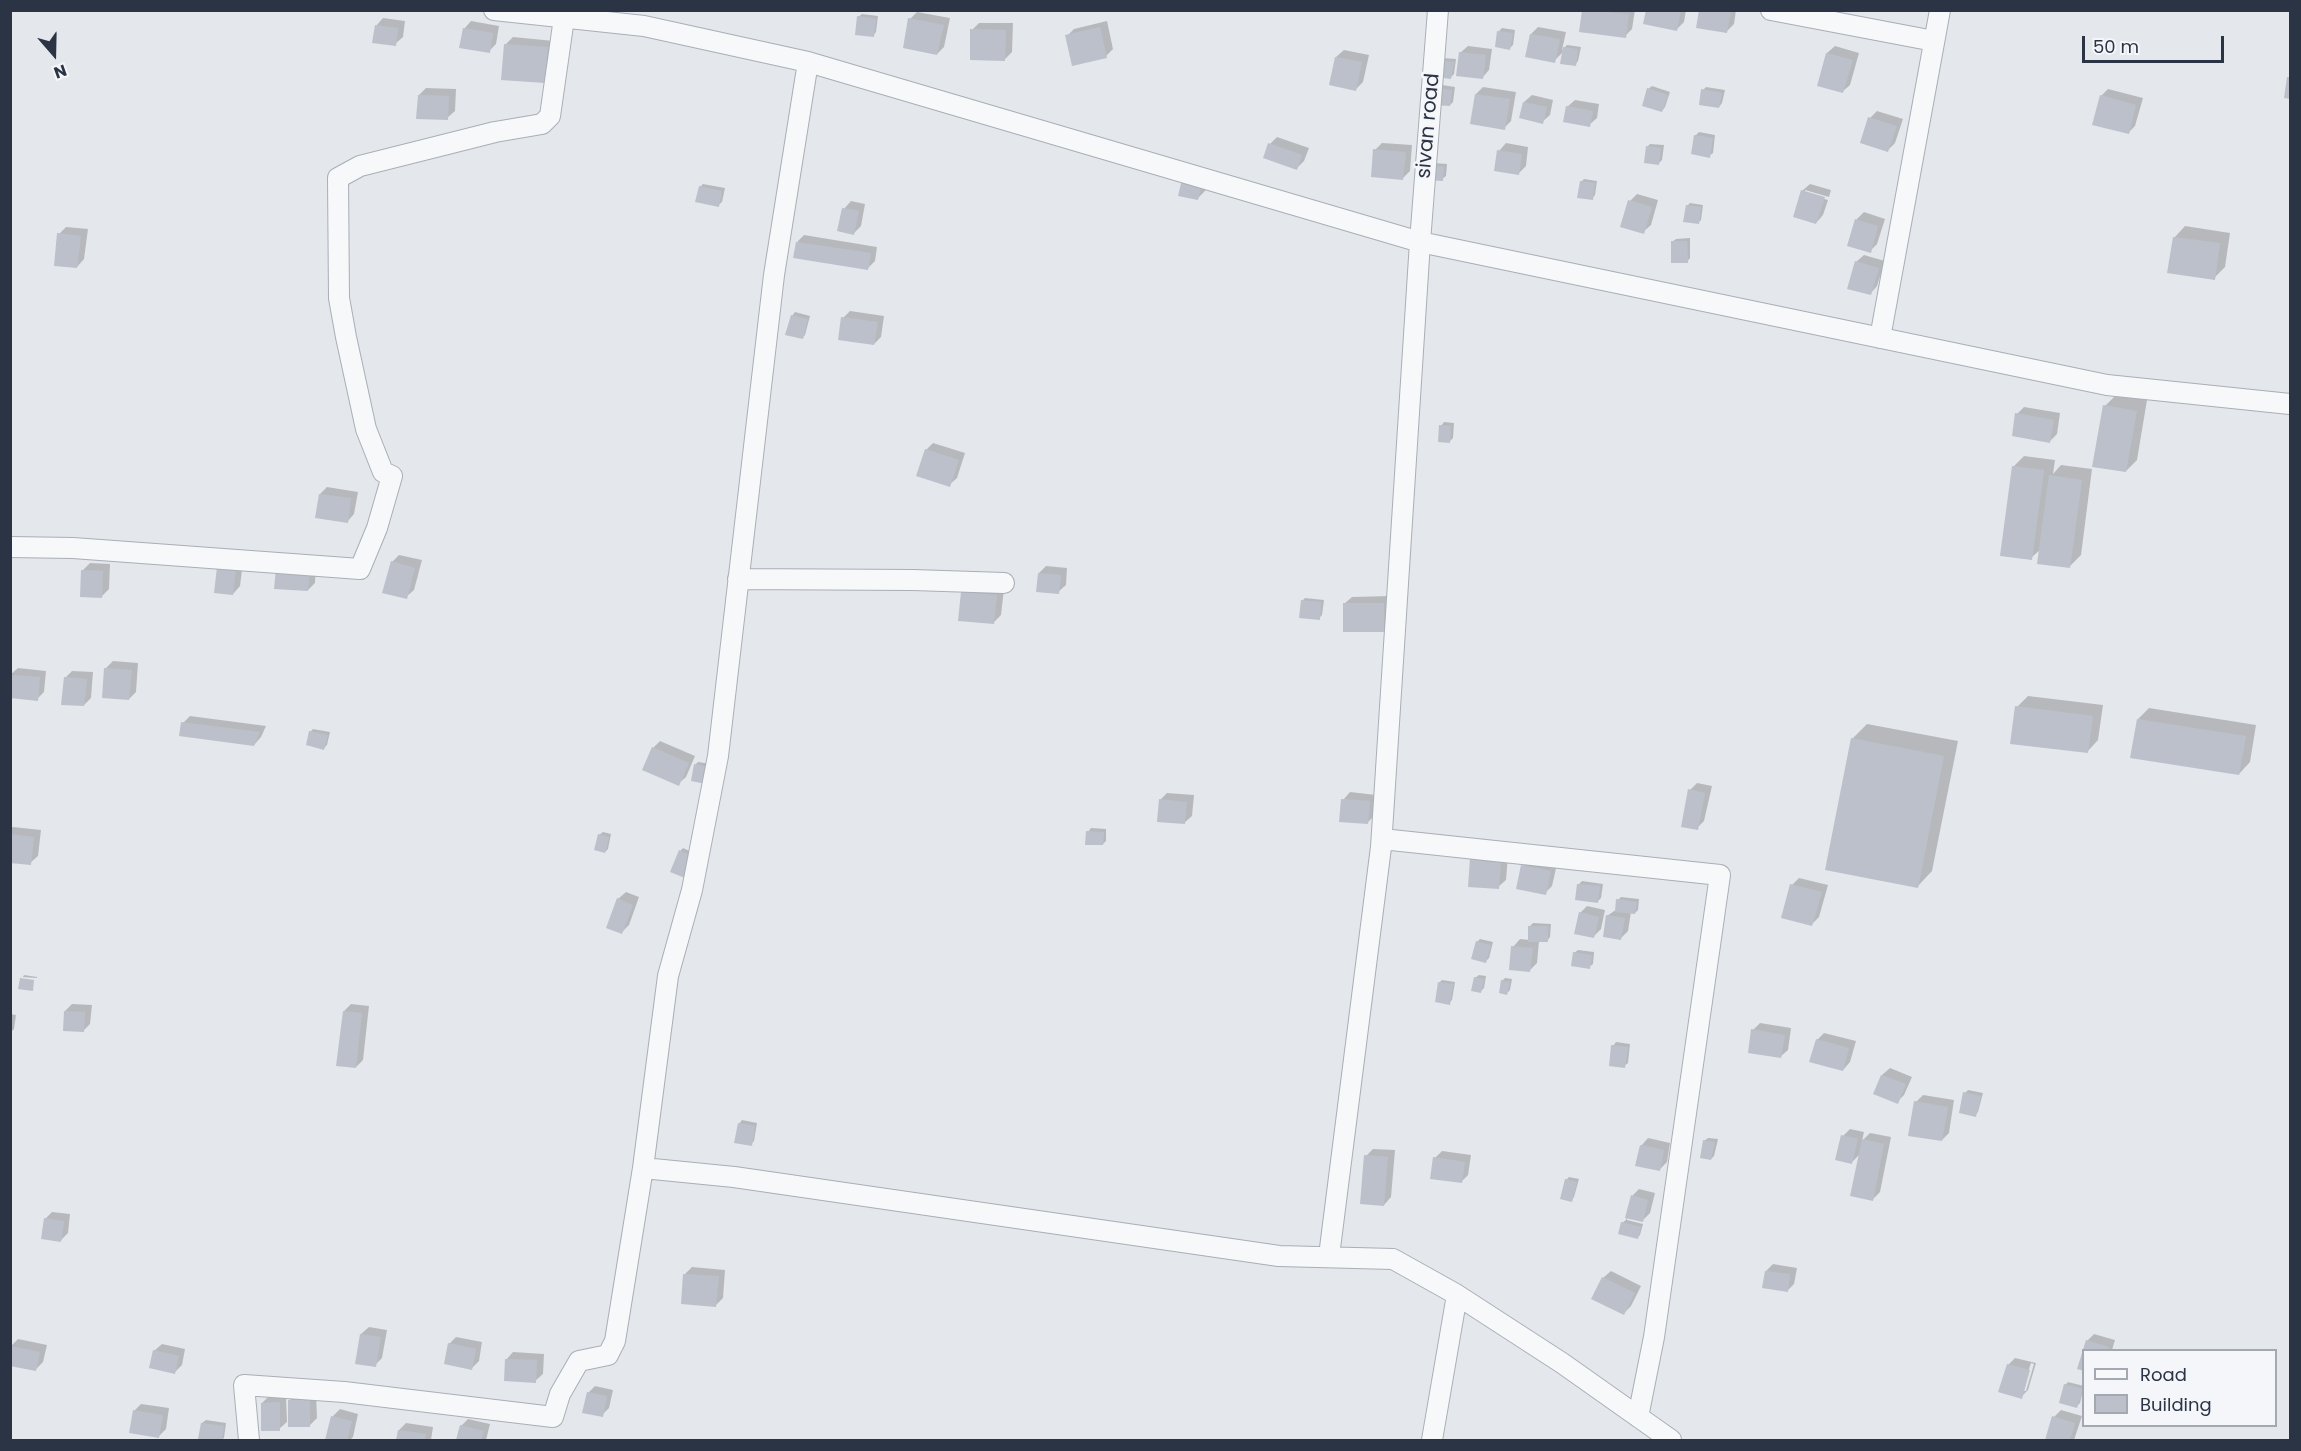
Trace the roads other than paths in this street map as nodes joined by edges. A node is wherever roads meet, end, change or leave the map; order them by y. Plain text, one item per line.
1 (494, 10) edge
2 (1438, 10) edge
3 (1771, 10) edge
4 (1940, 10) edge
5 (564, 18) junction
6 (644, 18) edge
7 (1934, 40) junction
8 (808, 62) junction
9 (1420, 242) junction
10 (1880, 338) junction
11 (2290, 404) edge
12 (10, 547) edge
13 (738, 579) junction
14 (1004, 584) dead end
15 (1382, 839) junction
16 (643, 1168) junction
17 (1329, 1256) junction
18 (1457, 1296) junction
19 (1638, 1417) junction
20 (249, 1440) edge
21 (1432, 1440) edge
22 (1671, 1440) edge

1 - 5 street
2 - 9 street, sivan road
3 - 7 street
4 - 7 street
5 - 6 street
5 - 12 street
6 - 8 street
7 - 10 street
8 - 9 street
8 - 13 street
9 - 10 street
9 - 15 street, sivan road
10 - 11 street
13 - 14 street
13 - 16 street
15 - 17 street, sivan road
15 - 19 street
16 - 17 street
16 - 20 street
17 - 18 street
18 - 19 street
18 - 21 street
19 - 22 street

